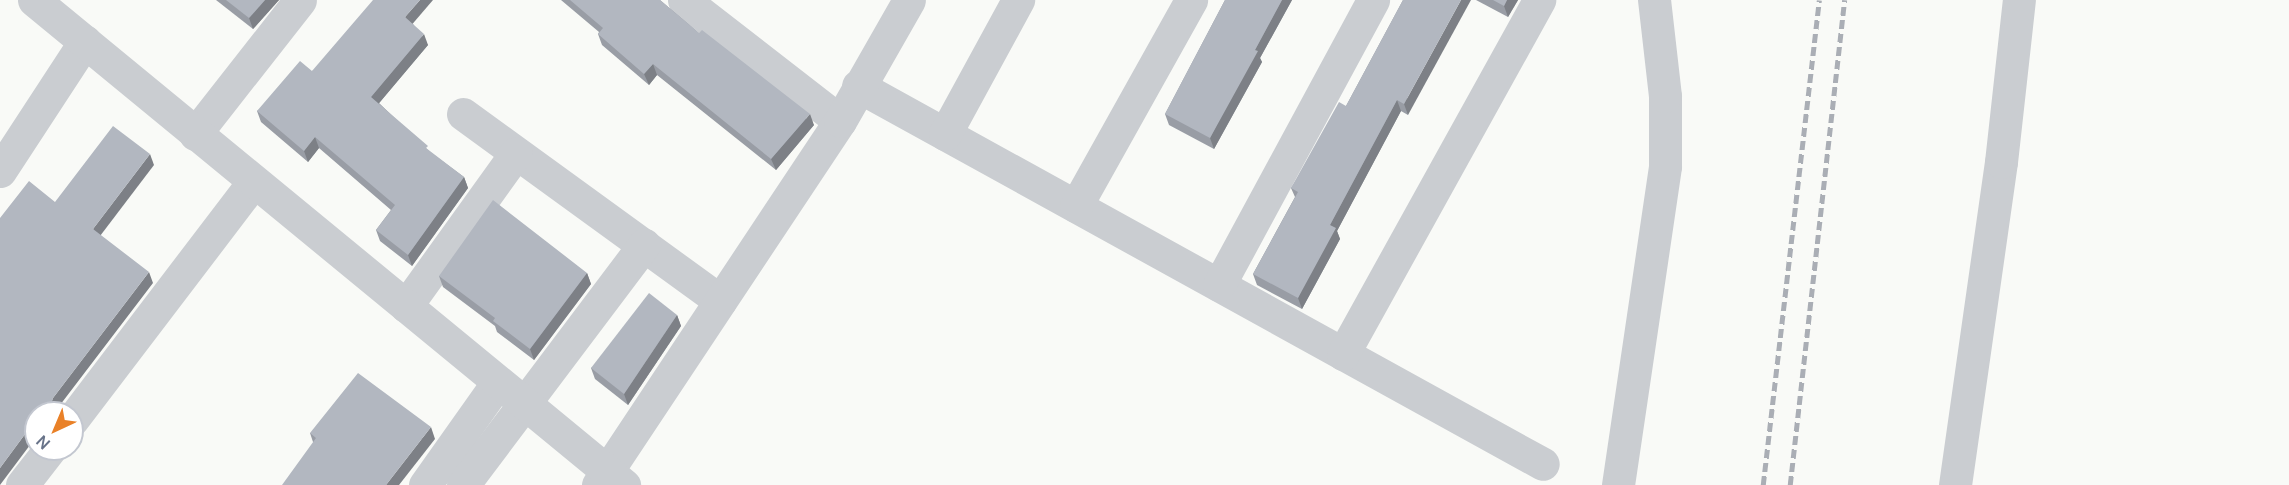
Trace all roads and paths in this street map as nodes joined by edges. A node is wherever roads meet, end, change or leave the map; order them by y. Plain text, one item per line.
1 (300, 0) edge
2 (684, 0) edge
3 (909, 0) edge
4 (1018, 0) edge
5 (1191, 0) edge
6 (1373, 0) edge
7 (1539, 0) edge
8 (1654, 0) edge
9 (2019, 0) edge
10 (50, 5) edge
11 (84, 41) junction
12 (858, 86) junction
13 (463, 114) dead end
14 (840, 121) junction
15 (195, 134) junction
16 (945, 134) junction
17 (516, 153) junction
18 (0, 171) edge
19 (253, 182) junction
20 (1076, 206) junction
21 (644, 245) junction
22 (1219, 285) junction
23 (720, 301) junction
24 (406, 306) junction
25 (1343, 354) junction
26 (498, 382) junction
27 (524, 402) junction
28 (84, 404) edge
29 (41, 461) edge
30 (1543, 464) dead end
31 (610, 481) edge
32 (22, 485) edge
33 (424, 485) edge
34 (463, 485) edge
35 (1618, 485) edge
36 (1955, 485) edge

1 - 15 street
2 - 14 street
3 - 12 street
4 - 16 street
5 - 20 street
6 - 22 street
7 - 25 street
8 - 35 street
9 - 36 street
10 - 11 street
11 - 15 street
11 - 18 street
12 - 14 street
12 - 16 street
13 - 17 street
14 - 23 street
15 - 19 street
16 - 20 street
17 - 21 street
17 - 24 street
19 - 24 street
19 - 28 street
20 - 22 street
21 - 23 street
21 - 27 street
22 - 25 street
23 - 31 street
24 - 26 street
25 - 30 street
26 - 27 street
26 - 33 street
27 - 31 street
27 - 34 street
29 - 32 street

